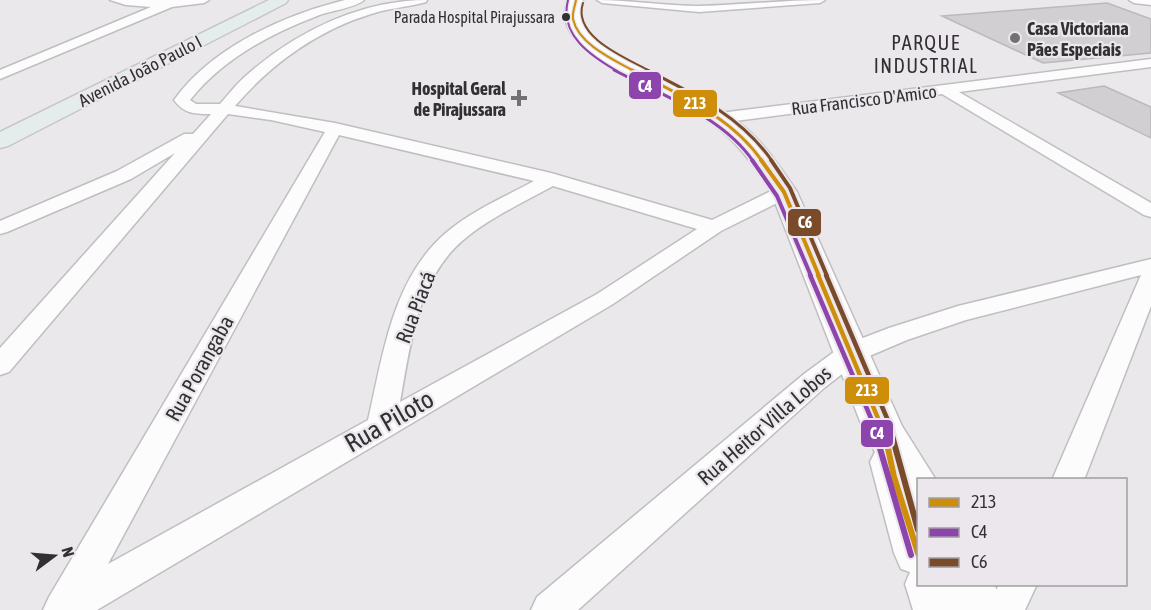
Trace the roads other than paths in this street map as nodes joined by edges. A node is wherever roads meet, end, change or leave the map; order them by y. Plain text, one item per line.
1 (115, 0) edge
2 (179, 0) edge
3 (204, 0) edge
4 (281, 0) edge
5 (359, 0) edge
6 (422, 0) edge
7 (576, 0) edge
8 (602, 0) edge
9 (820, 0) edge
10 (1134, 0) edge
11 (633, 2) edge
12 (1151, 2) edge
13 (167, 5) junction
14 (1151, 63) edge
15 (0, 75) edge
16 (945, 90) junction
17 (224, 109) junction
18 (720, 118) junction
19 (334, 128) junction
20 (204, 130) junction
21 (1, 140) edge
22 (124, 175) junction
23 (551, 179) junction
24 (160, 183) junction
25 (784, 192) junction
26 (1151, 211) edge
27 (714, 227) junction
28 (0, 228) edge
29 (1151, 266) edge
30 (1151, 277) edge
31 (851, 353) junction
32 (0, 365) edge
33 (381, 425) junction
34 (885, 434) junction
35 (1069, 478) edge
36 (917, 486) edge
37 (917, 550) edge
38 (930, 586) edge
39 (968, 586) edge
40 (1018, 586) edge
41 (63, 609) edge
42 (550, 610) edge
43 (939, 610) edge
44 (980, 610) edge
45 (1006, 610) edge

1 - 13 street
2 - 13 street
3 - 13 street
4 - 21 main road, Avenida João Paulo I
5 - 17 street
6 - 17 street
7 - 18 main road
8 - 11 street
9 - 11 street
10 - 12 street
13 - 15 street
14 - 16 street, Rua Francisco D'Amico
16 - 18 street, Rua Francisco D'Amico
16 - 26 street
17 - 19 street
17 - 20 street
18 - 25 main road
19 - 23 street
19 - 41 street, Rua Porangaba
20 - 22 street
20 - 24 street
22 - 24 street
22 - 28 street
23 - 27 street
23 - 33 street, Rua Piacá
24 - 32 street
25 - 27 street, Rua Piloto
25 - 31 main road
27 - 33 street, Rua Piloto
29 - 31 street, Rua Heitor Villa Lobos
30 - 35 street
31 - 34 main road
31 - 42 street, Rua Heitor Villa Lobos
33 - 41 street, Rua Piloto
34 - 36 main road
34 - 37 main road
38 - 43 main road
39 - 44 main road
40 - 45 street

